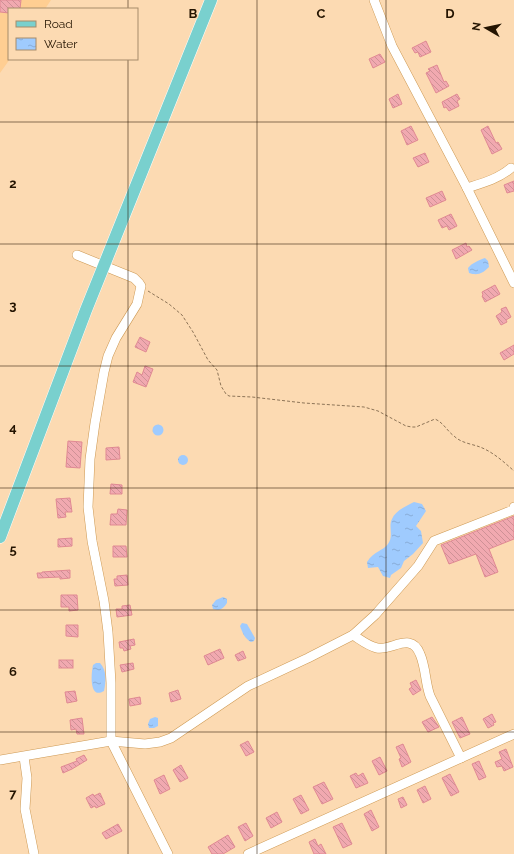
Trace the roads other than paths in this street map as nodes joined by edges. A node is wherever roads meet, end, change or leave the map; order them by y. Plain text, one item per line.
1 (211, 0) edge
2 (374, 0) edge
3 (511, 168) dead end
4 (467, 188) junction
5 (77, 255) dead end
6 (105, 265) junction
7 (514, 283) edge
8 (514, 507) edge
9 (0, 537) edge
10 (353, 635) junction
11 (514, 734) edge
12 (111, 741) junction
13 (24, 757) junction
14 (461, 758) junction
15 (0, 760) edge
16 (34, 854) edge
17 (168, 854) edge
18 (248, 854) edge

1 - 6 main road
2 - 4 street
3 - 4 street
4 - 7 street
5 - 6 street
6 - 9 main road
6 - 12 street
8 - 10 street
10 - 12 street
10 - 14 street
11 - 14 street
12 - 13 street
12 - 17 street
13 - 15 street
13 - 16 street
14 - 18 street

